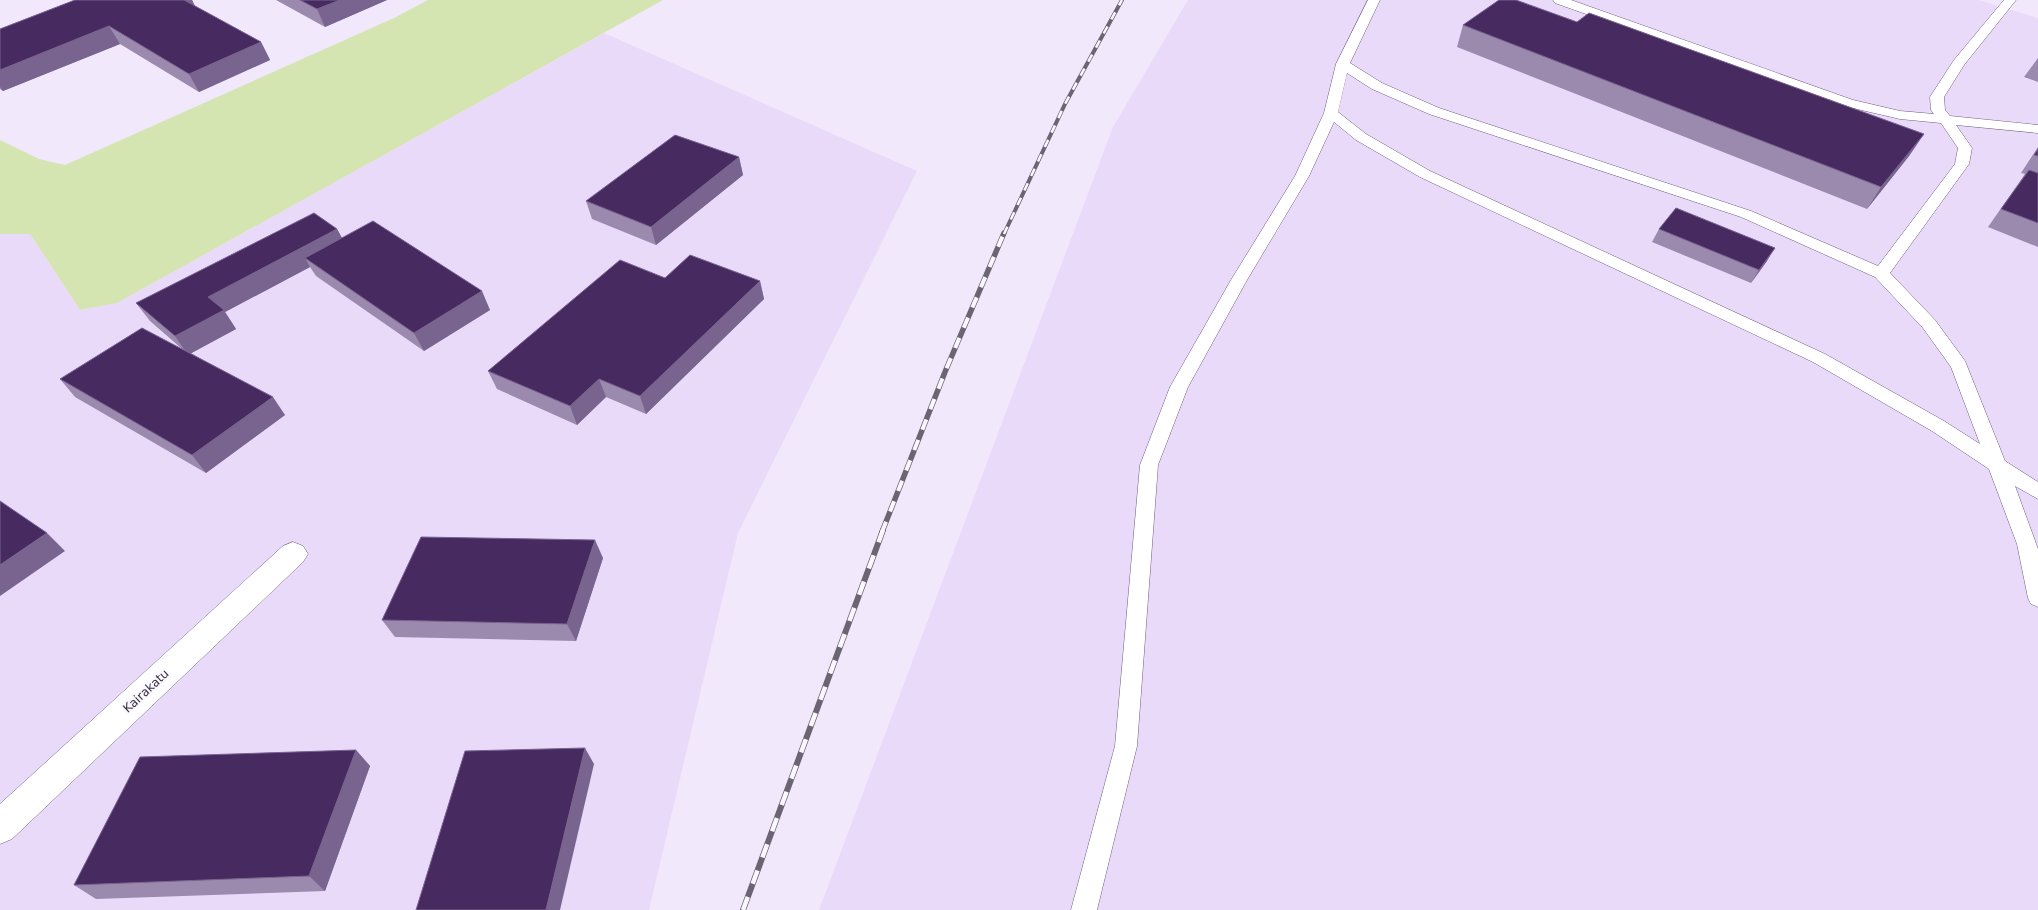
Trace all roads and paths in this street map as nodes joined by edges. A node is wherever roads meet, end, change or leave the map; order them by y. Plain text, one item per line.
1 (1374, 0) edge
2 (1559, 0) edge
3 (2010, 0) edge
4 (1343, 64) junction
5 (1331, 113) junction
6 (1945, 121) junction
7 (2038, 129) edge
8 (1881, 273) junction
9 (1998, 467) junction
10 (2038, 492) edge
11 (293, 554) dead end
12 (2038, 598) edge
13 (0, 827) edge
14 (1084, 910) edge

1 - 4 lane
2 - 6 lane
3 - 6 lane
4 - 5 lane
4 - 8 lane
5 - 9 lane
5 - 14 lane
6 - 7 lane
6 - 8 lane
8 - 9 lane
9 - 10 lane
9 - 12 lane
11 - 13 street, Kairakatu

